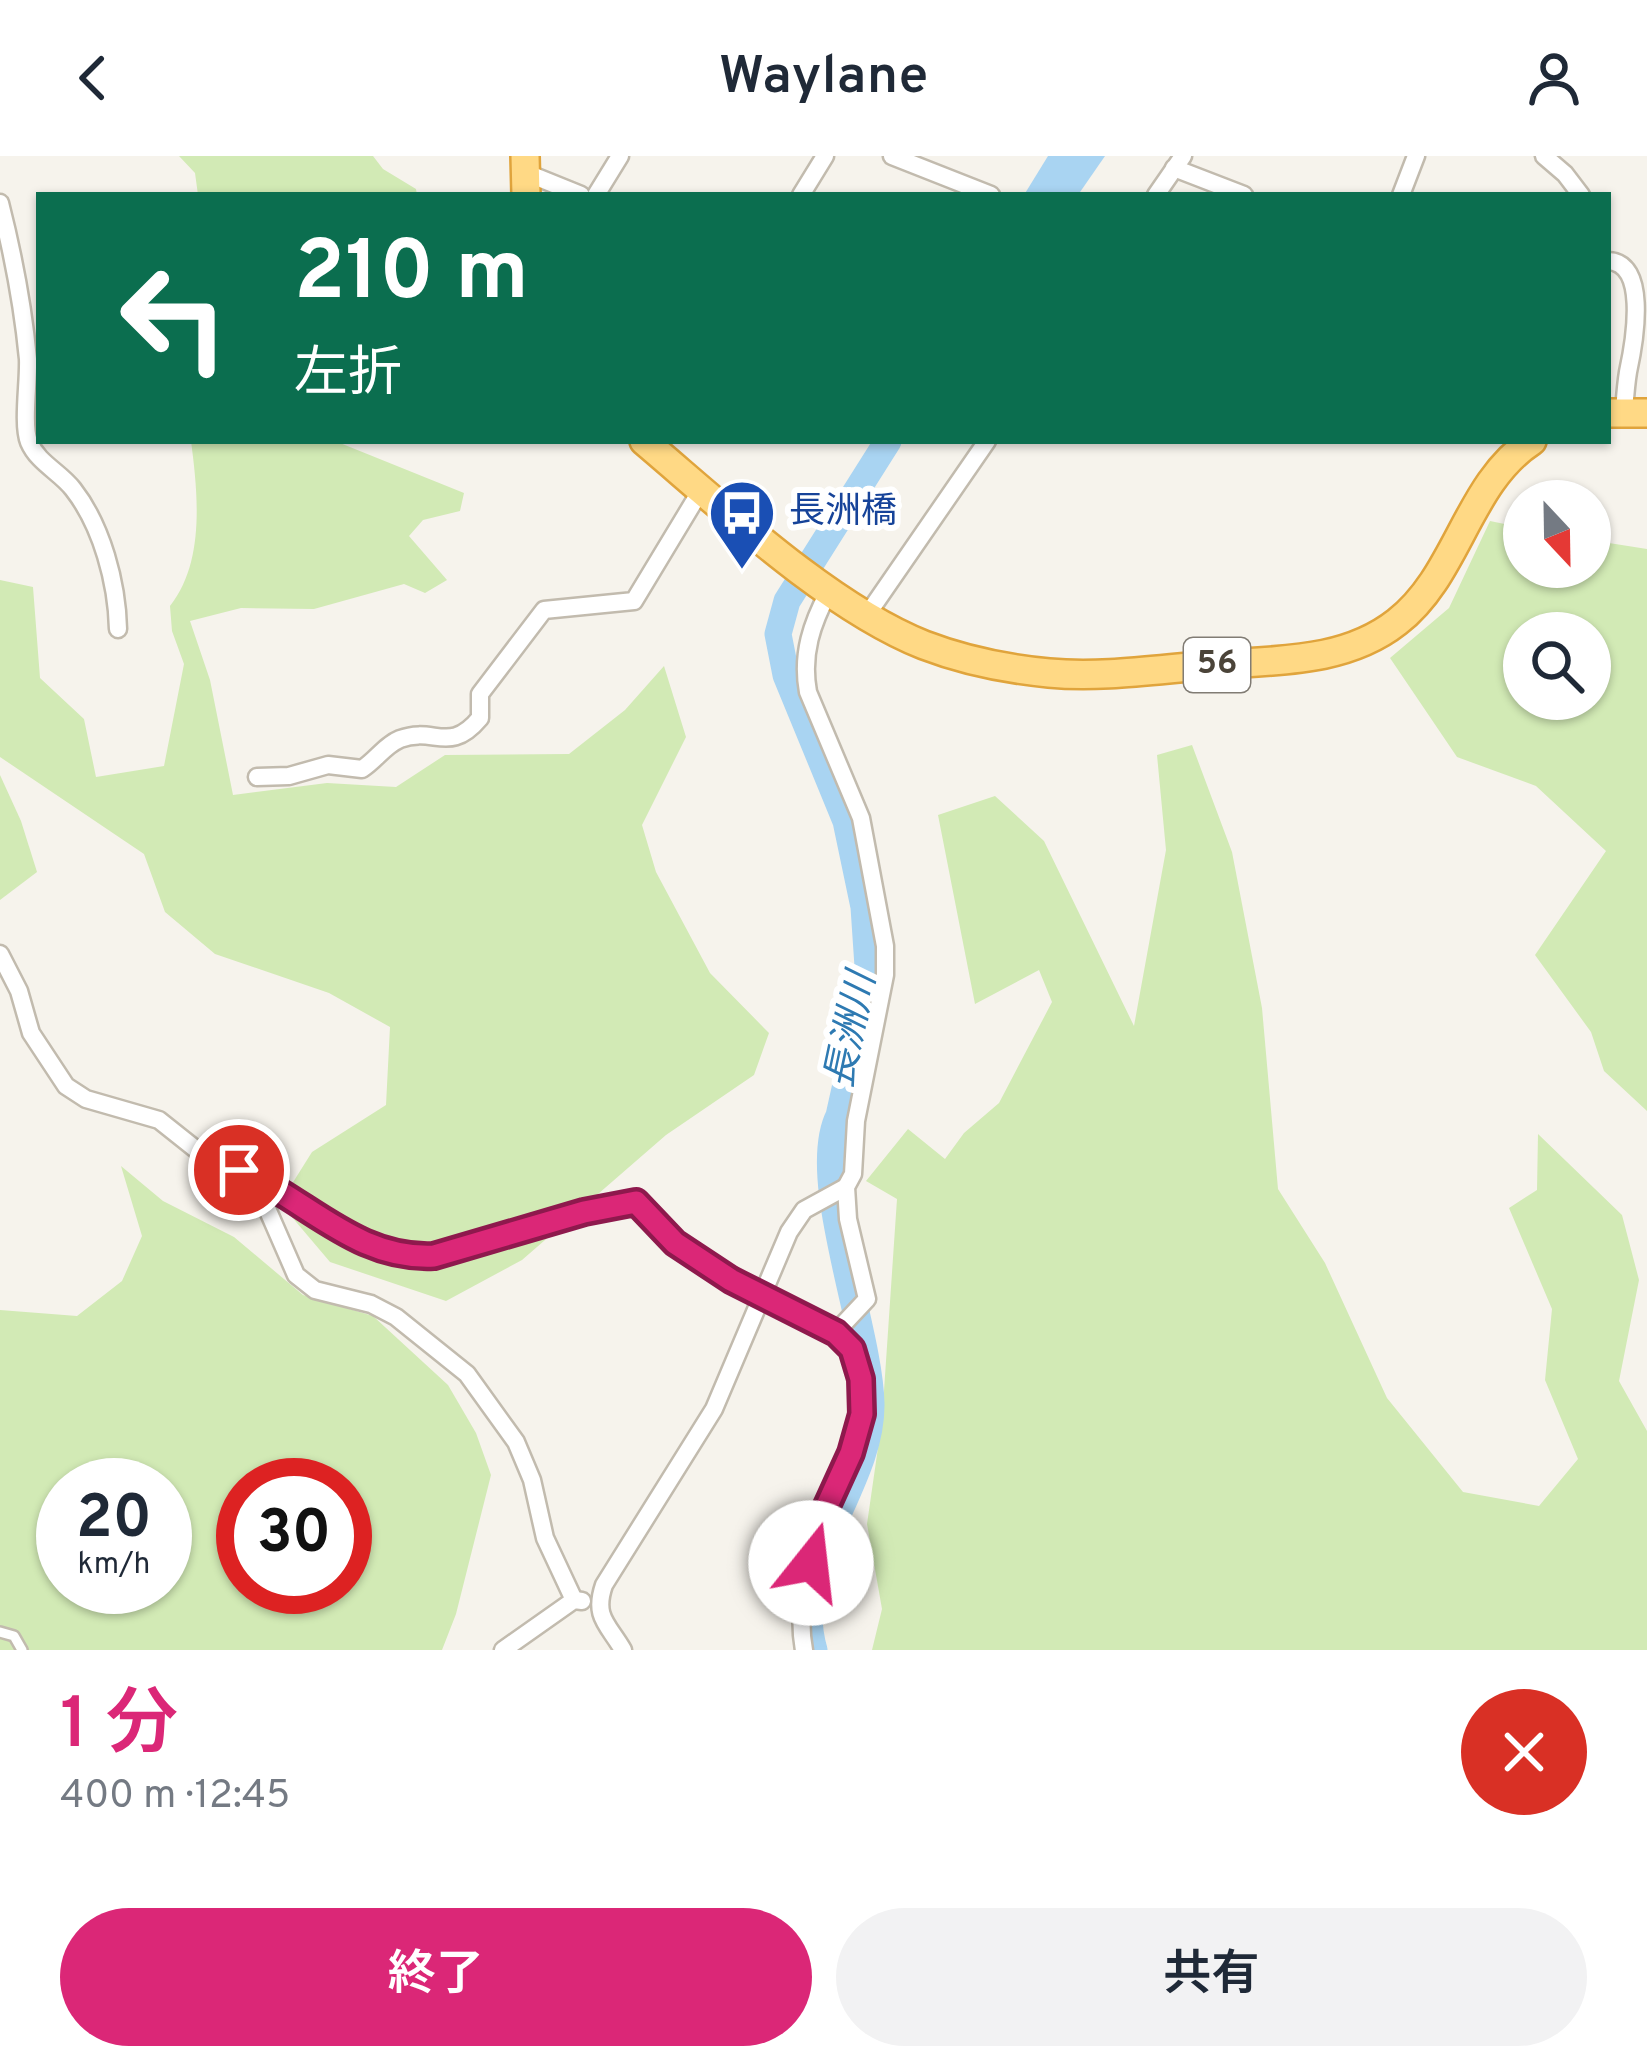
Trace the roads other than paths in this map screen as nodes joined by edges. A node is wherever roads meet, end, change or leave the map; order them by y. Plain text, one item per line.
1 (620, 156) edge
2 (825, 156) edge
3 (892, 156) edge
4 (1416, 156) edge
5 (1544, 156) edge
6 (1178, 162) edge
7 (525, 176) edge
8 (574, 192) edge
9 (598, 192) edge
10 (803, 192) edge
11 (983, 192) edge
12 (1158, 192) edge
13 (1238, 192) edge
14 (1402, 192) edge
15 (1579, 192) edge
16 (0, 203) edge
17 (1611, 261) edge
18 (1626, 412) edge
19 (985, 444) edge
20 (1528, 444) edge
21 (656, 445) edge
22 (701, 490) junction
23 (825, 587) junction
24 (866, 615) junction
25 (118, 629) dead end
26 (257, 777) dead end
27 (0, 954) edge
28 (250, 1181) junction
29 (846, 1187) junction
30 (760, 1293) junction
31 (836, 1333) junction
32 (574, 1600) junction
33 (598, 1604) junction
34 (0, 1632) edge
35 (22, 1650) edge
36 (502, 1650) edge
37 (623, 1650) edge
38 (804, 1650) edge

1 - 9 street
2 - 10 street
3 - 11 street
4 - 14 street
5 - 15 street
6 - 12 street
6 - 13 street
7 - 8 street
16 - 25 street
17 - 18 street
19 - 24 street
20 - 24 highway, 56
21 - 22 highway, 56
22 - 23 highway, 56
22 - 26 street
23 - 24 highway, 56
23 - 29 street
27 - 28 street
28 - 30 street
28 - 32 street
29 - 30 street
29 - 31 street
30 - 31 street
30 - 33 street
31 - 38 street
32 - 33 street
32 - 36 street
33 - 37 street
34 - 35 lane

